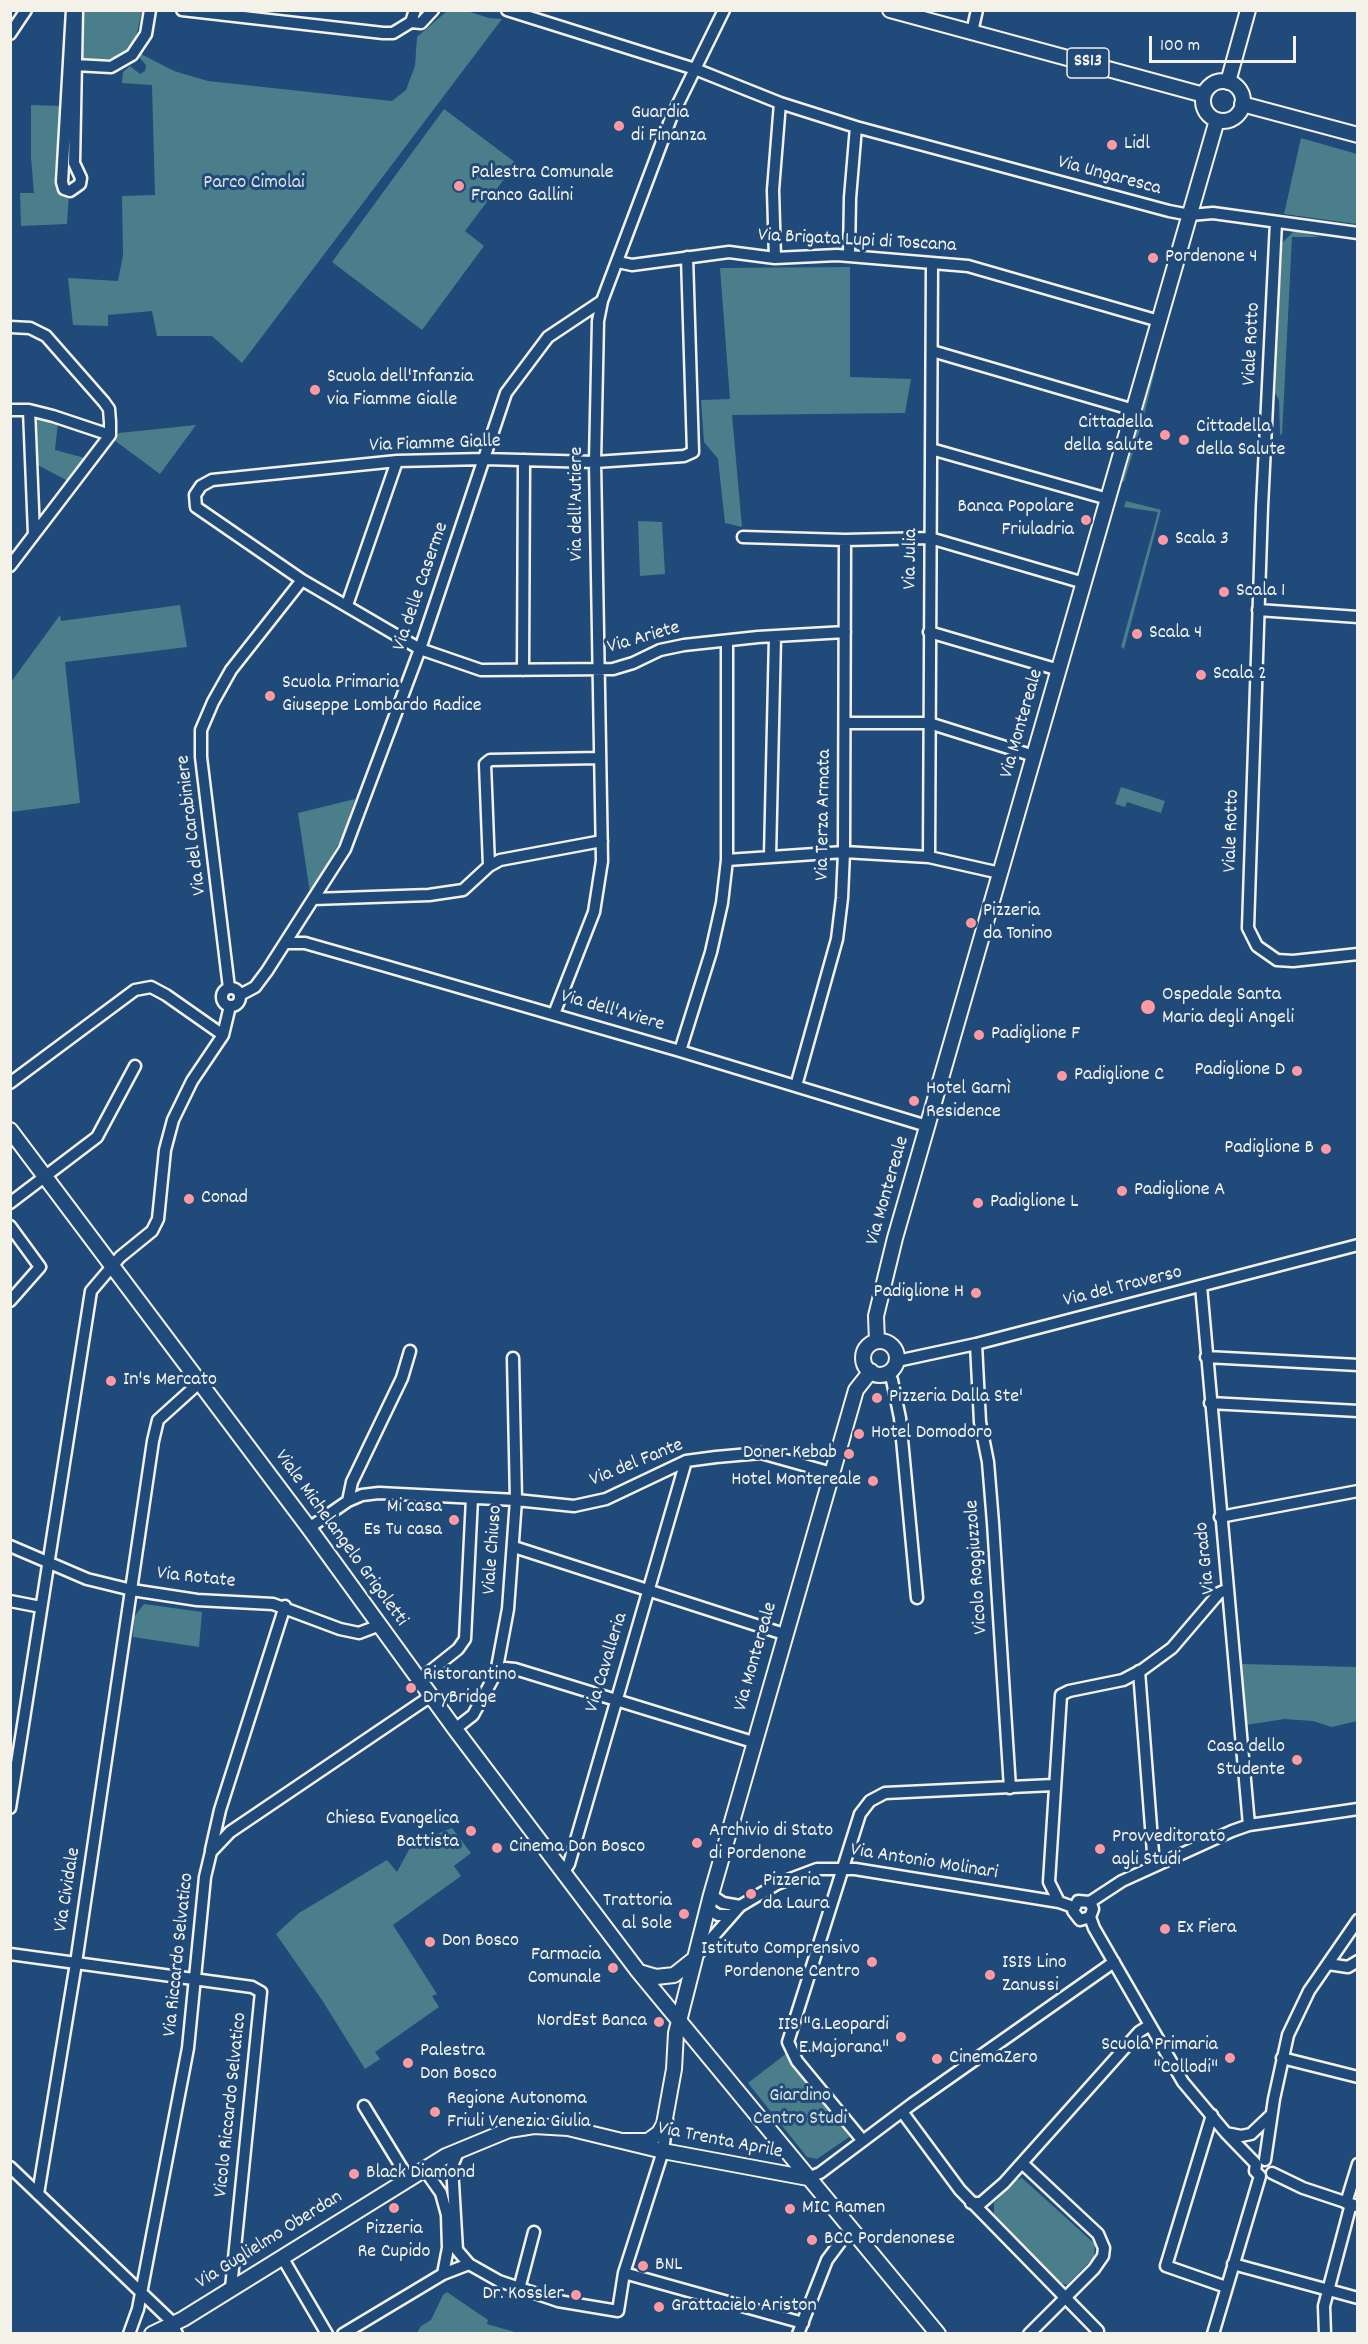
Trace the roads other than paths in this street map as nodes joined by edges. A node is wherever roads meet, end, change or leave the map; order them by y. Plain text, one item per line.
1 (26, 10) edge
2 (72, 10) edge
3 (77, 10) edge
4 (150, 10) edge
5 (182, 10) edge
6 (415, 10) edge
7 (433, 10) edge
8 (507, 10) edge
9 (724, 10) edge
10 (890, 10) edge
11 (977, 10) edge
12 (1248, 10) edge
13 (411, 22) junction
14 (972, 32) junction
15 (10, 34) edge
16 (75, 65) junction
17 (695, 69) junction
18 (1228, 82) junction
19 (1204, 95) junction
20 (780, 103) junction
21 (1242, 104) junction
22 (1216, 120) junction
23 (856, 127) junction
24 (1358, 135) edge
25 (1190, 215) junction
26 (1276, 222) junction
27 (1358, 233) edge
28 (849, 256) junction
29 (687, 257) junction
30 (775, 258) junction
31 (618, 262) junction
32 (932, 263) junction
33 (602, 301) junction
34 (1159, 321) junction
35 (10, 327) edge
36 (932, 351) junction
37 (10, 410) edge
38 (28, 410) junction
39 (1134, 410) junction
40 (110, 435) junction
41 (931, 449) junction
42 (484, 459) junction
43 (524, 460) junction
44 (397, 461) junction
45 (595, 462) junction
46 (1108, 499) junction
47 (196, 507) joint
48 (34, 534) junction
49 (743, 537) dead end
50 (930, 538) junction
51 (845, 540) junction
52 (10, 566) edge
53 (302, 580) junction
54 (1084, 583) junction
55 (347, 605) junction
56 (1258, 610) junction
57 (1358, 617) edge
58 (845, 632) junction
59 (929, 632) junction
60 (775, 637) junction
61 (727, 641) junction
62 (420, 649) junction
63 (523, 670) junction
64 (597, 670) junction
65 (1059, 670) junction
66 (845, 723) junction
67 (929, 723) junction
68 (1034, 756) junction
69 (600, 758) junction
70 (602, 841) junction
71 (844, 852) junction
72 (770, 856) junction
73 (929, 856) junction
74 (727, 860) junction
75 (489, 866) junction
76 (1000, 873) junction
77 (313, 899) junction
78 (285, 943) junction
79 (1358, 954) edge
80 (229, 988) junction
81 (240, 995) junction
82 (230, 1006) junction
83 (554, 1014) junction
84 (223, 1035) junction
85 (680, 1051) junction
86 (135, 1066) dead end
87 (10, 1083) edge
88 (796, 1086) junction
89 (927, 1126) junction
90 (10, 1130) edge
91 (45, 1177) junction
92 (10, 1203) edge
93 (10, 1226) edge
94 (1358, 1245) edge
95 (111, 1266) junction
96 (1201, 1287) junction
97 (10, 1301) edge
98 (877, 1341) junction
99 (976, 1344) junction
100 (410, 1351) dead end
101 (1206, 1356) junction
102 (513, 1358) dead end
103 (897, 1361) junction
104 (1358, 1365) edge
105 (871, 1371) junction
106 (888, 1373) junction
107 (199, 1383) junction
108 (1210, 1403) junction
109 (1358, 1412) edge
110 (686, 1461) junction
111 (831, 1473) junction
112 (1358, 1491) edge
113 (472, 1498) junction
114 (516, 1500) junction
115 (348, 1501) junction
116 (1220, 1517) junction
117 (309, 1528) junction
118 (10, 1546) edge
119 (514, 1547) junction
120 (46, 1563) junction
121 (649, 1588) junction
122 (1228, 1589) junction
123 (132, 1590) junction
124 (917, 1598) dead end
125 (10, 1601) edge
126 (285, 1606) junction
127 (41, 1607) junction
128 (380, 1625) junction
129 (784, 1634) junction
130 (1139, 1671) junction
131 (496, 1673) junction
132 (420, 1680) junction
133 (431, 1696) junction
134 (616, 1698) junction
135 (455, 1729) junction
136 (753, 1742) junction
137 (1053, 1785) junction
138 (1010, 1788) junction
139 (10, 1808) edge
140 (1358, 1809) edge
141 (1249, 1825) junction
142 (211, 1852) junction
143 (1154, 1866) junction
144 (842, 1868) junction
145 (563, 1873) junction
146 (709, 1901) junction
147 (1059, 1902) junction
148 (1090, 1902) junction
149 (740, 1906) junction
150 (1073, 1907) junction
151 (730, 1915) junction
152 (1090, 1917) junction
153 (1358, 1920) edge
154 (10, 1954) edge
155 (693, 1960) junction
156 (1114, 1962) junction
157 (1358, 1962) edge
158 (76, 1963) junction
159 (1328, 1964) junction
160 (638, 1971) junction
161 (195, 1978) junction
162 (679, 2018) junction
163 (1150, 2025) junction
164 (1282, 2058) junction
165 (1358, 2078) edge
166 (364, 2106) dead end
167 (668, 2110) junction
168 (903, 2113) junction
169 (1272, 2113) junction
170 (1212, 2115) junction
171 (1226, 2133) junction
172 (626, 2141) junction
173 (863, 2141) junction
174 (663, 2151) junction
175 (458, 2152) junction
176 (1261, 2162) junction
177 (1023, 2164) junction
178 (1358, 2164) edge
179 (10, 2167) edge
180 (424, 2169) junction
181 (1272, 2173) junction
182 (1260, 2176) junction
183 (408, 2178) junction
184 (808, 2178) junction
185 (38, 2194) junction
186 (972, 2203) junction
187 (1352, 2204) edge
188 (852, 2230) junction
189 (534, 2232) dead end
190 (282, 2257) junction
191 (469, 2264) junction
192 (1233, 2264) junction
193 (624, 2273) junction
194 (443, 2274) junction
195 (231, 2288) junction
196 (1226, 2288) junction
197 (519, 2289) junction
198 (1327, 2289) junction
199 (140, 2293) junction
200 (1066, 2297) junction
201 (1358, 2298) edge
202 (174, 2328) edge
203 (800, 2328) edge
204 (1098, 2331) dead end
205 (129, 2334) edge
206 (152, 2334) edge
207 (327, 2334) edge
208 (343, 2334) edge
209 (938, 2334) edge
210 (1029, 2334) edge
211 (1212, 2334) edge
212 (1325, 2334) edge

1 - 15 street
2 - 16 street
3 - 16 street
4 - 16 street
5 - 13 street
6 - 13 street
7 - 13 street
8 - 17 street, Via Ungaresca
9 - 17 street, Via dell'Autiere
10 - 14 main road, SS13
11 - 14 street
12 - 18 main road
14 - 19 main road, SS13
17 - 20 street, Via Ungaresca
17 - 31 street, Via dell'Autiere
18 - 19 main road
18 - 21 main road
19 - 22 main road
20 - 23 street, Via Ungaresca
20 - 30 street
21 - 22 main road
21 - 24 main road
22 - 25 main road, Via Montereale
23 - 25 street, Via Ungaresca
23 - 28 street
25 - 26 street, Via Ungaresca
25 - 34 main road, Via Montereale
26 - 27 street, Via Ungaresca
26 - 56 street, Viale Rotto
28 - 30 street, Via Brigata Lupi di Toscana
28 - 32 street, Via Brigata Lupi di Toscana
29 - 30 street, Via Brigata Lupi di Toscana
29 - 31 street, Via Brigata Lupi di Toscana
29 - 45 street, Via Fiamme Gialle
31 - 33 street, Via dell'Autiere
32 - 34 street, Via Brigata Lupi di Toscana
32 - 36 street, Via Julia
33 - 42 street, Via delle Caserme
33 - 45 street, Via dell'Autiere
34 - 39 main road, Via Montereale
35 - 40 street
36 - 39 street
36 - 41 street, Via Julia
37 - 38 street
38 - 40 street
38 - 48 street
39 - 46 main road, Via Montereale
40 - 48 street
41 - 46 street
41 - 50 street, Via Julia
42 - 43 street, Via Fiamme Gialle
42 - 44 street, Via Fiamme Gialle
42 - 62 street, Via delle Caserme
43 - 45 street, Via Fiamme Gialle
43 - 63 street
44 - 47 street, Via Fiamme Gialle
44 - 55 street
45 - 64 street, Via dell'Autiere
46 - 54 main road, Via Montereale
47 - 53 street, Via Ariete
48 - 52 street
49 - 51 street
50 - 51 street
50 - 54 street
50 - 59 street, Via Julia
51 - 58 street, Via Terza Armata
53 - 55 street, Via Ariete
53 - 80 street, Via del Carabiniere
54 - 65 main road, Via Montereale
55 - 62 street, Via Ariete
56 - 57 street
56 - 79 street, Viale Rotto
58 - 60 street, Via Ariete
58 - 66 street, Via Terza Armata
59 - 65 street
59 - 67 street, Via Julia
60 - 61 street, Via Ariete
60 - 72 street
61 - 64 street, Via Ariete
61 - 74 street
62 - 63 street, Via Ariete
62 - 77 street, Via delle Caserme
63 - 64 street, Via Ariete
64 - 69 street, Via dell'Autiere
65 - 68 main road, Via Montereale
66 - 67 street
66 - 71 street, Via Terza Armata
67 - 68 street
67 - 73 street, Via Julia
68 - 76 main road, Via Montereale
69 - 70 street, Via dell'Autiere
69 - 75 street
70 - 75 street
70 - 83 street, Via dell'Autiere
71 - 72 street
71 - 73 street
71 - 88 street, Via Terza Armata
72 - 74 street
73 - 76 street
74 - 85 street
75 - 77 street
76 - 89 main road, Via Montereale
77 - 78 street, Via delle Caserme
78 - 81 street, Via delle Caserme
78 - 83 street, Via dell'Aviere
80 - 81 street
80 - 82 street, Via delle Caserme
81 - 82 street, Via delle Caserme
82 - 84 street, Via delle Caserme
83 - 85 street, Via dell'Aviere
84 - 87 street
84 - 95 street, Via delle Caserme
85 - 88 street, Via dell'Aviere
86 - 91 street
88 - 89 street, Via dell'Aviere
89 - 98 main road, Via Montereale
90 - 91 main road, Viale Michelangelo Grigoletti
91 - 92 street
91 - 95 main road, Viale Michelangelo Grigoletti
93 - 97 street
94 - 96 street, Via del Traverso
95 - 107 main road, Viale Michelangelo Grigoletti
95 - 120 street, Via delle Caserme
96 - 99 street, Via del Traverso
96 - 101 street, Via Grado
98 - 103 main road
98 - 105 main road
99 - 103 street, Via del Traverso
99 - 138 street, Vicolo Roggiuzzole
100 - 115 street
101 - 104 street
101 - 108 street, Via Grado
102 - 114 street, Viale Chiuso
103 - 106 main road
105 - 106 main road
105 - 111 main road, Via Montereale
106 - 124 street
107 - 117 main road, Viale Michelangelo Grigoletti
107 - 123 street, Via Cividale
108 - 109 street
108 - 116 street, Via Grado
110 - 111 street, Via del Fante
110 - 114 street, Via del Fante
110 - 121 street, Via Cavalleria
111 - 129 main road, Via Montereale
112 - 116 street
113 - 114 street, Via del Fante
113 - 115 street, Via del Fante
113 - 132 street
114 - 119 street, Viale Chiuso
115 - 117 street, Via del Fante
116 - 122 street, Via Grado
117 - 128 main road, Viale Michelangelo Grigoletti
118 - 120 street, Via Rotate
119 - 121 street
119 - 131 street, Viale Chiuso
120 - 123 street, Via Rotate
120 - 127 street, Via delle Caserme
121 - 129 street
121 - 134 street, Via Cavalleria
122 - 130 street
122 - 141 street, Via Grado
123 - 126 street, Via Rotate
123 - 158 street, Via Cividale
125 - 127 street
126 - 128 street, Via Rotate
126 - 142 street
127 - 139 street, Via delle Caserme
128 - 132 main road, Viale Michelangelo Grigoletti
129 - 136 main road, Via Montereale
130 - 137 street
130 - 143 street
131 - 134 street
131 - 135 street, Viale Chiuso
132 - 133 main road, Viale Michelangelo Grigoletti
133 - 135 main road, Viale Michelangelo Grigoletti
133 - 142 street, Via Riccardo Selvatico
134 - 136 street
134 - 145 street, Via Cavalleria
135 - 145 main road, Viale Michelangelo Grigoletti
136 - 146 main road, Via Montereale
137 - 138 street
137 - 147 street
138 - 144 street
140 - 141 street
141 - 143 street
142 - 161 street, Via Riccardo Selvatico
143 - 148 street
144 - 147 street, Via Antonio Molinari
144 - 149 street, Via Antonio Molinari
144 - 173 street
145 - 160 main road, Viale Michelangelo Grigoletti
146 - 149 street
146 - 151 street
146 - 155 main road, Via Montereale
147 - 150 street, Via Antonio Molinari
148 - 150 street
148 - 152 street
149 - 151 street, Via Antonio Molinari
150 - 152 street, Via Antonio Molinari
151 - 155 street, Via Antonio Molinari
152 - 156 street
153 - 159 street
154 - 158 street
155 - 160 main road
155 - 162 main road, Via Montereale
156 - 163 street
156 - 168 street
157 - 159 street
158 - 161 street
158 - 185 street, Via Cividale
159 - 164 street
160 - 162 main road, Viale Michelangelo Grigoletti
161 - 195 street, Vicolo Riccardo Selvatico
161 - 199 street, Via Riccardo Selvatico
162 - 167 main road, Via Montereale
162 - 184 main road, Viale Michelangelo Grigoletti
163 - 170 street
163 - 177 street
164 - 165 street
164 - 169 street
166 - 183 street
167 - 172 main road, Via Montereale
167 - 174 street
168 - 173 street
168 - 186 street
169 - 171 street
169 - 176 street
170 - 171 street
170 - 196 street
171 - 176 street
172 - 174 main road, Via Trenta Aprile
172 - 175 main road, Via Guglielmo Oberdan
173 - 184 street
174 - 184 main road, Via Trenta Aprile
174 - 193 street
175 - 180 main road, Via Guglielmo Oberdan
175 - 191 street
176 - 181 street
176 - 182 street
177 - 186 street
177 - 200 street
178 - 187 street
179 - 185 street
180 - 183 main road, Via Guglielmo Oberdan
180 - 194 street
181 - 182 street
181 - 187 street
182 - 192 street
183 - 190 main road, Via Guglielmo Oberdan
184 - 188 main road, Viale Michelangelo Grigoletti
185 - 199 street
186 - 200 street
187 - 198 street
188 - 203 street
188 - 209 main road, Viale Michelangelo Grigoletti
189 - 197 street
190 - 195 main road, Via Guglielmo Oberdan
190 - 207 street
191 - 194 street
191 - 197 street
192 - 196 street
192 - 198 street
193 - 197 street
193 - 203 street
194 - 208 street
195 - 202 main road, Via Guglielmo Oberdan
196 - 211 street
198 - 201 street
198 - 212 street
199 - 202 street
199 - 205 street, Via Riccardo Selvatico
200 - 204 street
200 - 210 street
202 - 206 main road, Via Guglielmo Oberdan

